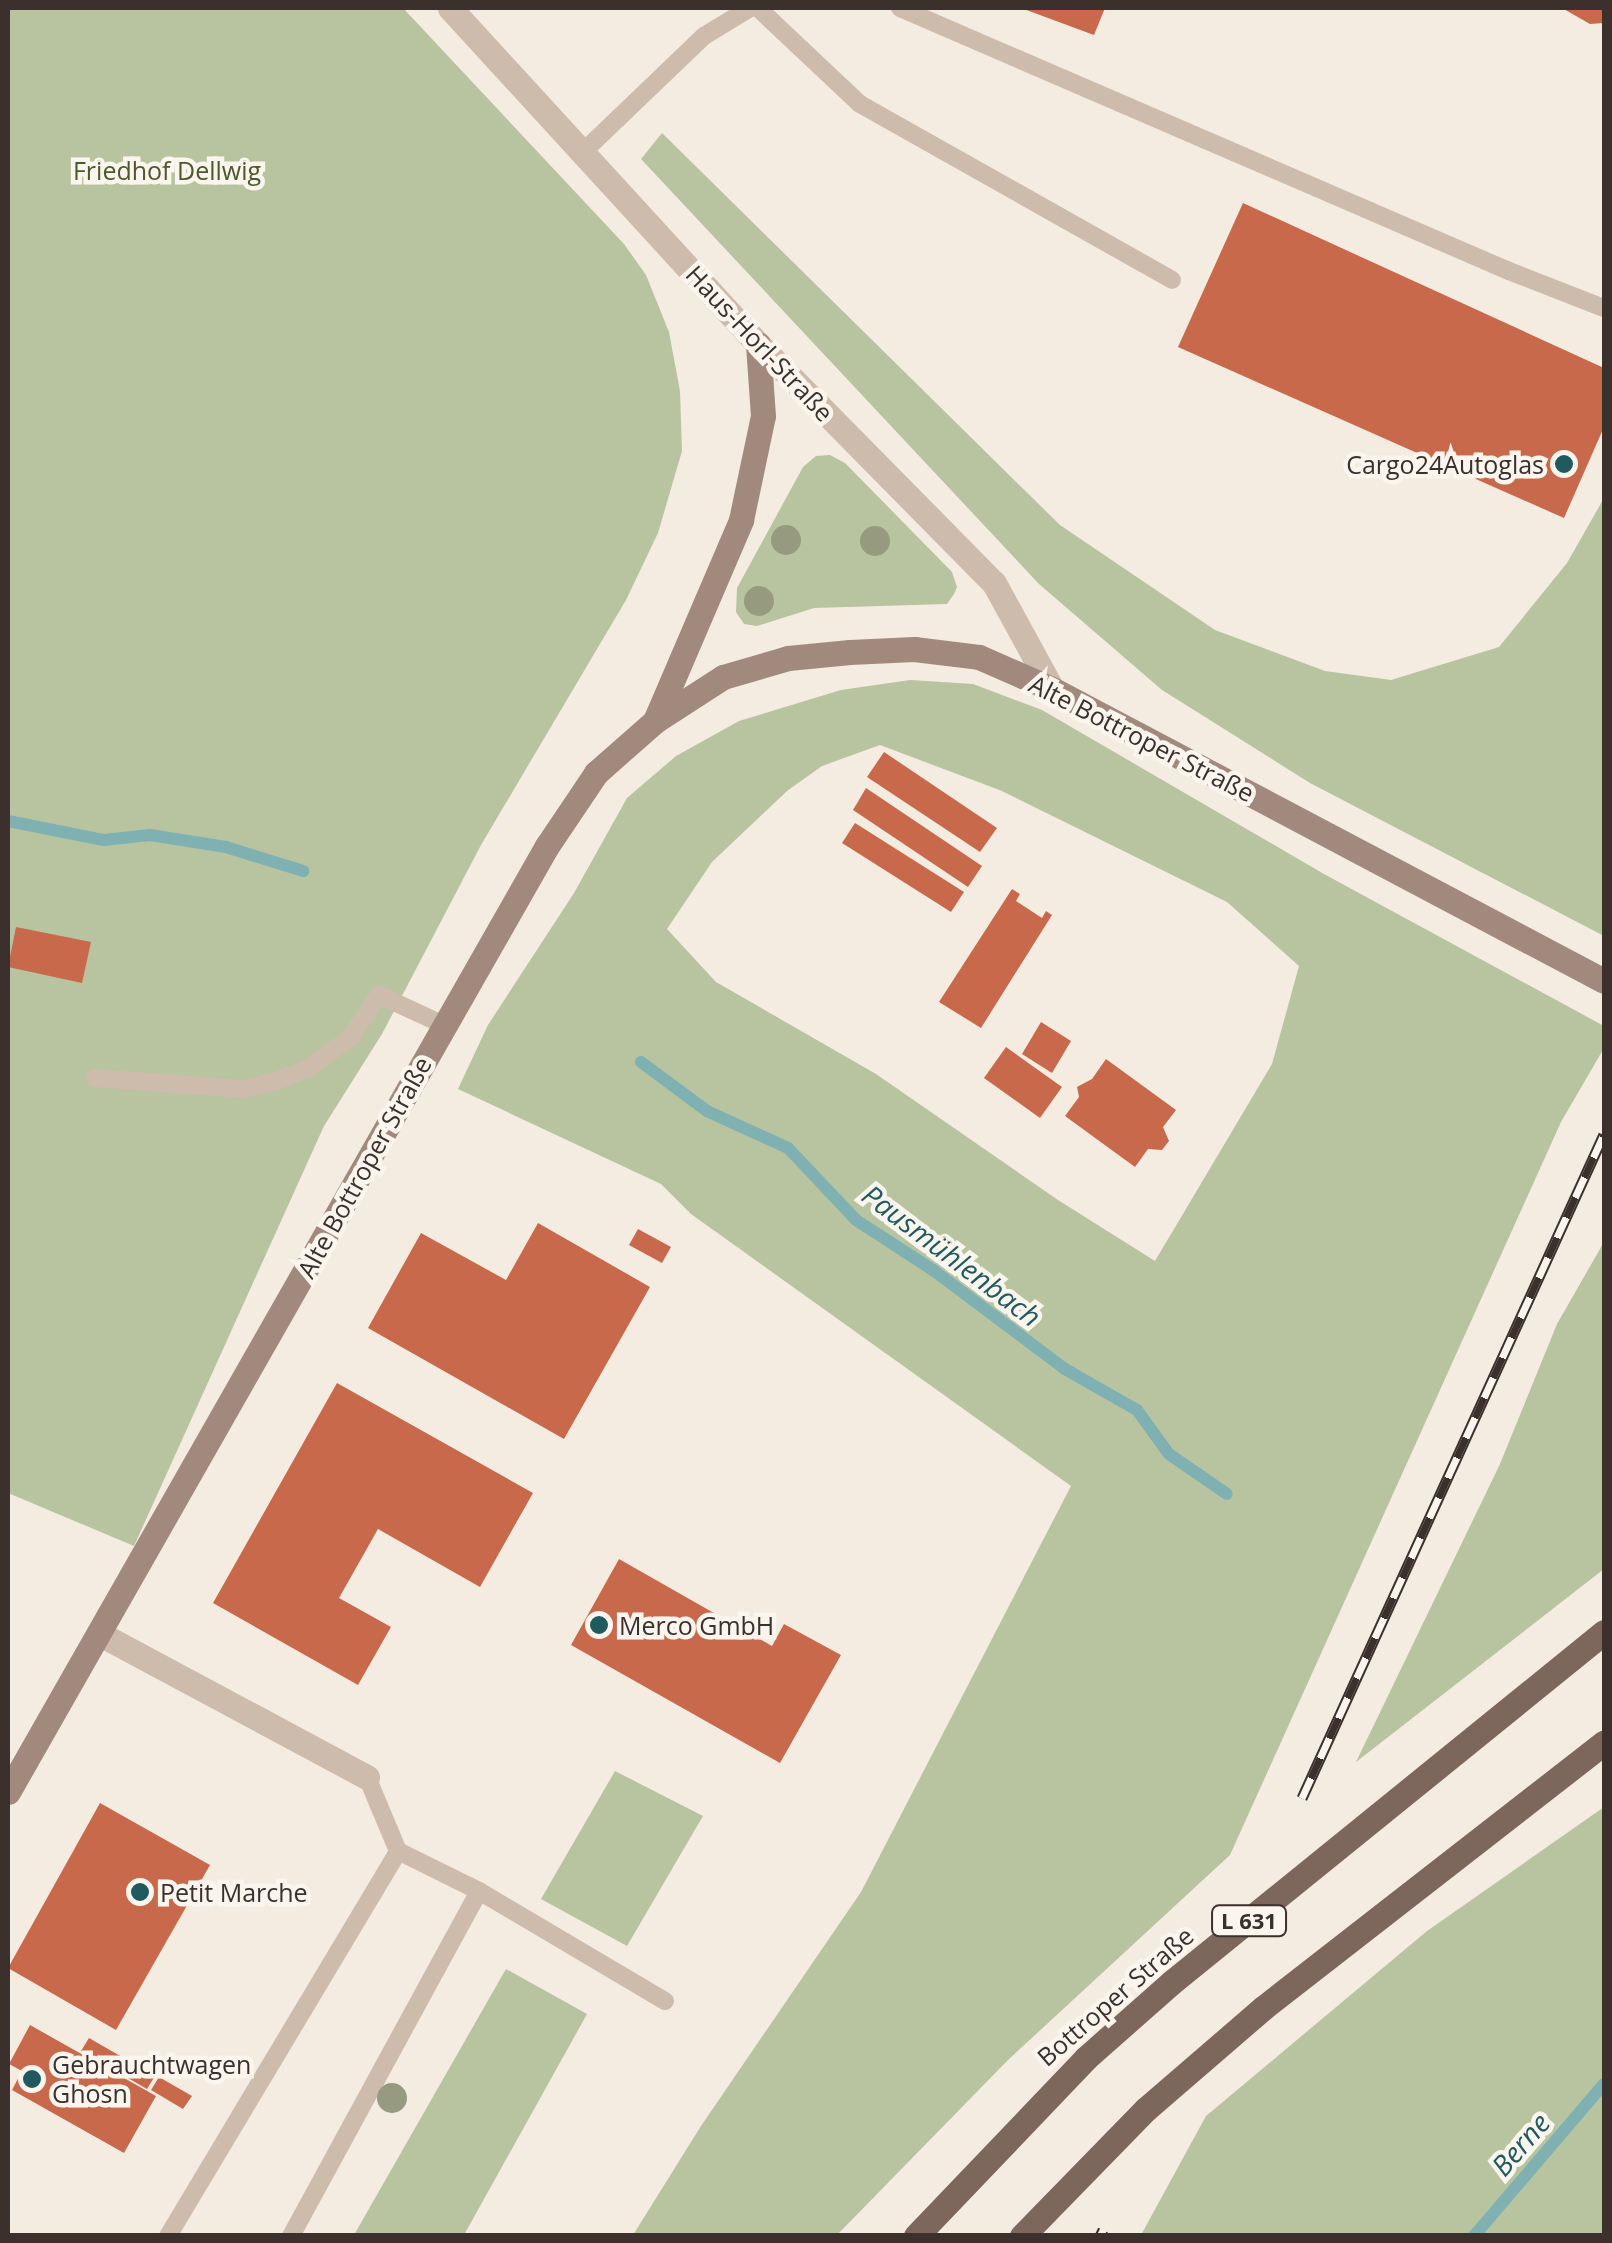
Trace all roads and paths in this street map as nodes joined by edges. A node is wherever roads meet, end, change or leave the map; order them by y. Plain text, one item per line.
1 (450, 8) edge
2 (750, 8) edge
3 (758, 8) edge
4 (900, 8) edge
5 (583, 152) junction
6 (1172, 280) dead end
7 (1604, 308) edge
8 (758, 344) junction
9 (1052, 689) junction
10 (655, 721) junction
11 (1604, 981) edge
12 (444, 1024) junction
13 (95, 1078) dead end
14 (1604, 1632) edge
15 (100, 1634) junction
16 (1604, 1743) edge
17 (367, 1777) joint
18 (8, 1792) edge
19 (398, 1851) junction
20 (479, 1891) junction
21 (665, 2001) dead end
22 (168, 2236) edge
23 (291, 2236) edge
24 (916, 2236) edge
25 (1022, 2236) edge

1 - 5 street, Haus-Horl-Straße
2 - 5 lane
3 - 6 lane
4 - 7 lane
5 - 8 street, Haus-Horl-Straße
8 - 9 street, Haus-Horl-Straße
8 - 10 street, Alte Bottroper Straße
9 - 10 street, Alte Bottroper Straße
9 - 11 street, Alte Bottroper Straße
10 - 12 street, Alte Bottroper Straße
12 - 13 lane
12 - 15 street, Alte Bottroper Straße
14 - 24 main road, Bottroper Straße / L 631
15 - 17 street
15 - 18 street, Alte Bottroper Straße
16 - 25 main road
17 - 19 lane
19 - 20 lane
19 - 22 lane
20 - 21 lane
20 - 23 lane

